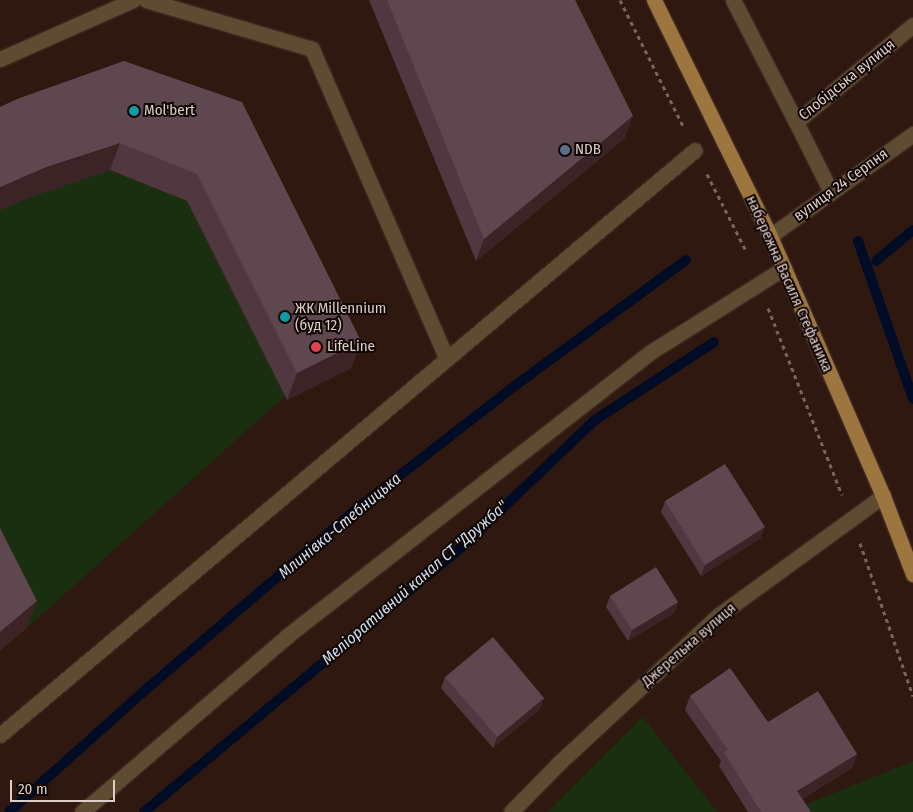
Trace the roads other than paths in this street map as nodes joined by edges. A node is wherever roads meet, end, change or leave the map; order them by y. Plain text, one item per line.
1 (133, 0) edge
2 (146, 0) edge
3 (654, 0) edge
4 (733, 0) edge
5 (913, 26) edge
6 (0, 59) edge
7 (796, 122) junction
8 (913, 134) edge
9 (695, 150) road end
10 (831, 192) junction
11 (770, 236) junction
12 (784, 268) junction
13 (447, 358) junction
14 (883, 496) junction
15 (913, 574) edge
16 (0, 736) edge
17 (82, 812) edge
18 (511, 812) edge

1 - 6 street
2 - 13 street
3 - 11 main road, набережна Василя Стефаника
4 - 7 street
5 - 7 street, Слобідська вулиця
7 - 10 street, Слобідська вулиця
8 - 10 street, вулиця 24 Серпня
9 - 13 street
10 - 11 street, вулиця 24 Серпня
11 - 12 main road, набережна Василя Стефаника
12 - 14 main road, набережна Василя Стефаника
12 - 17 street
13 - 16 street
14 - 15 main road, набережна Василя Стефаника
14 - 18 street, Джерельна вулиця

